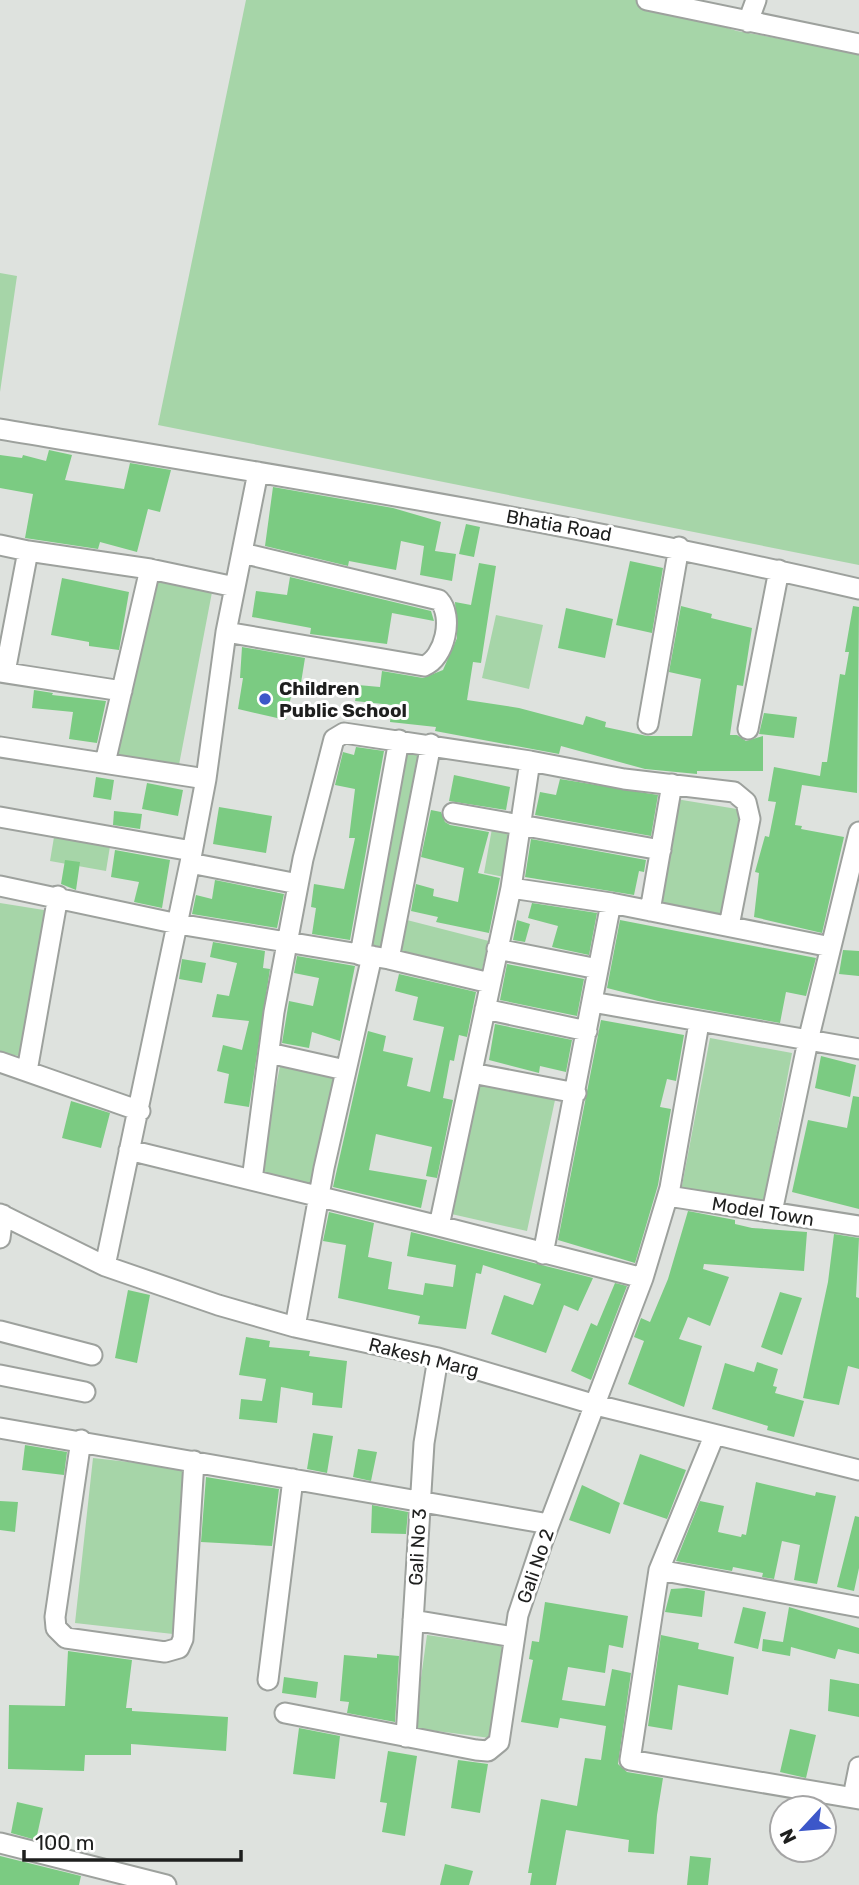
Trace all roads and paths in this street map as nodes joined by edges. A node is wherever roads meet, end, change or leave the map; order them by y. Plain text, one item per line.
1 (756, 0) edge
2 (657, 1) edge
3 (748, 22) junction
4 (859, 44) edge
5 (0, 429) edge
6 (258, 472) junction
7 (0, 545) edge
8 (679, 547) junction
9 (28, 551) junction
10 (242, 553) junction
11 (150, 569) junction
12 (779, 570) junction
13 (235, 587) junction
14 (859, 589) edge
15 (226, 632) junction
16 (2, 672) edge
17 (122, 691) junction
18 (648, 724) dead end
19 (748, 729) dead end
20 (399, 740) junction
21 (431, 744) junction
22 (0, 747) edge
23 (530, 761) junction
24 (105, 762) junction
25 (206, 779) junction
26 (672, 784) junction
27 (453, 813) dead end
28 (0, 817) edge
29 (520, 825) junction
30 (859, 832) edge
31 (661, 850) junction
32 (856, 855) edge
33 (191, 857) junction
34 (298, 884) junction
35 (0, 886) edge
36 (511, 888) junction
37 (58, 896) junction
38 (611, 903) junction
39 (650, 911) junction
40 (178, 924) junction
41 (729, 926) junction
42 (288, 941) junction
43 (831, 947) junction
44 (497, 949) junction
45 (374, 956) junction
46 (598, 969) junction
47 (490, 982) junction
48 (592, 1002) junction
49 (485, 1009) junction
50 (699, 1023) junction
51 (587, 1031) junction
52 (807, 1041) junction
53 (859, 1049) edge
54 (269, 1053) junction
55 (0, 1062) edge
56 (345, 1070) junction
57 (27, 1071) junction
58 (471, 1073) junction
59 (576, 1093) junction
60 (140, 1111) junction
61 (129, 1150) junction
62 (252, 1180) junction
63 (669, 1192) junction
64 (319, 1197) junction
65 (772, 1213) junction
66 (1, 1214) edge
67 (439, 1226) junction
68 (859, 1226) edge
69 (0, 1238) edge
70 (543, 1254) junction
71 (105, 1266) junction
72 (643, 1278) junction
73 (295, 1327) junction
74 (0, 1331) edge
75 (92, 1355) dead end
76 (438, 1357) junction
77 (0, 1375) edge
78 (85, 1392) dead end
79 (596, 1405) junction
80 (0, 1428) edge
81 (714, 1436) junction
82 (81, 1440) junction
83 (194, 1461) junction
84 (859, 1470) edge
85 (293, 1479) junction
86 (420, 1499) junction
87 (550, 1524) junction
88 (659, 1570) junction
89 (859, 1607) edge
90 (413, 1620) junction
91 (514, 1637) junction
92 (268, 1680) dead end
93 (285, 1713) dead end
94 (406, 1737) junction
95 (859, 1767) edge
96 (856, 1798) edge
97 (0, 1843) edge
98 (139, 1882) edge
99 (166, 1885) edge

1 - 3 street
2 - 3 street
3 - 4 street
5 - 6 street, Bhatia Road
6 - 8 street, Bhatia Road
6 - 10 street
7 - 9 street
8 - 12 street, Bhatia Road
8 - 18 street
9 - 11 street
9 - 16 street
10 - 13 street
10 - 15 street
11 - 13 street
11 - 17 street
12 - 14 street, Bhatia Road
12 - 19 street
13 - 15 street
15 - 25 street
16 - 17 street
17 - 24 street
20 - 21 street
20 - 34 street
20 - 45 street
21 - 23 street
21 - 45 street
22 - 24 street
23 - 26 street
23 - 29 street
24 - 25 street
25 - 33 street
26 - 31 street
26 - 41 street
27 - 29 street
28 - 33 street
29 - 31 street
29 - 36 street
30 - 32 street
31 - 39 street
32 - 43 street
33 - 34 street
33 - 40 street
34 - 42 street
35 - 37 street
36 - 38 street
36 - 44 street
37 - 40 street
37 - 57 street
38 - 39 street
38 - 46 street
39 - 41 street
40 - 42 street
40 - 60 street
41 - 43 street
42 - 45 street
42 - 54 street
43 - 52 street
44 - 46 street
44 - 47 street
45 - 47 street
45 - 56 street
46 - 48 street
47 - 49 street
48 - 50 street
48 - 51 street
49 - 51 street
49 - 58 street
50 - 52 street
50 - 63 street, Gali No 2
51 - 59 street
52 - 53 street
52 - 65 street
54 - 56 street
54 - 62 street
55 - 57 street
56 - 64 street
57 - 60 street
58 - 59 street
58 - 67 street
59 - 70 street
60 - 61 street
61 - 62 street
61 - 71 street
62 - 64 street
63 - 65 street, Model Town
63 - 72 street, Gali No 2
64 - 67 street
64 - 73 street
65 - 68 street, Model Town
66 - 69 street
66 - 71 street, Rakesh Marg
67 - 70 street
70 - 72 street
71 - 73 street, Rakesh Marg
72 - 79 street, Gali No 2
73 - 76 street, Rakesh Marg
74 - 75 street
76 - 79 street, Rakesh Marg
76 - 86 street, Gali No 3
77 - 78 street
79 - 81 street, Rakesh Marg
79 - 87 street, Gali No 2
80 - 82 street
81 - 84 street, Rakesh Marg
81 - 88 street
82 - 83 street
82 - 83 street
83 - 85 street
85 - 86 street
85 - 92 street
86 - 87 street
86 - 90 street, Gali No 3
87 - 91 street, Gali No 2
88 - 89 street
88 - 96 street
90 - 91 street
90 - 94 street, Gali No 3
91 - 94 street, Gali No 2
93 - 94 street, Gali No 2
95 - 96 street
97 - 98 street
98 - 99 street

